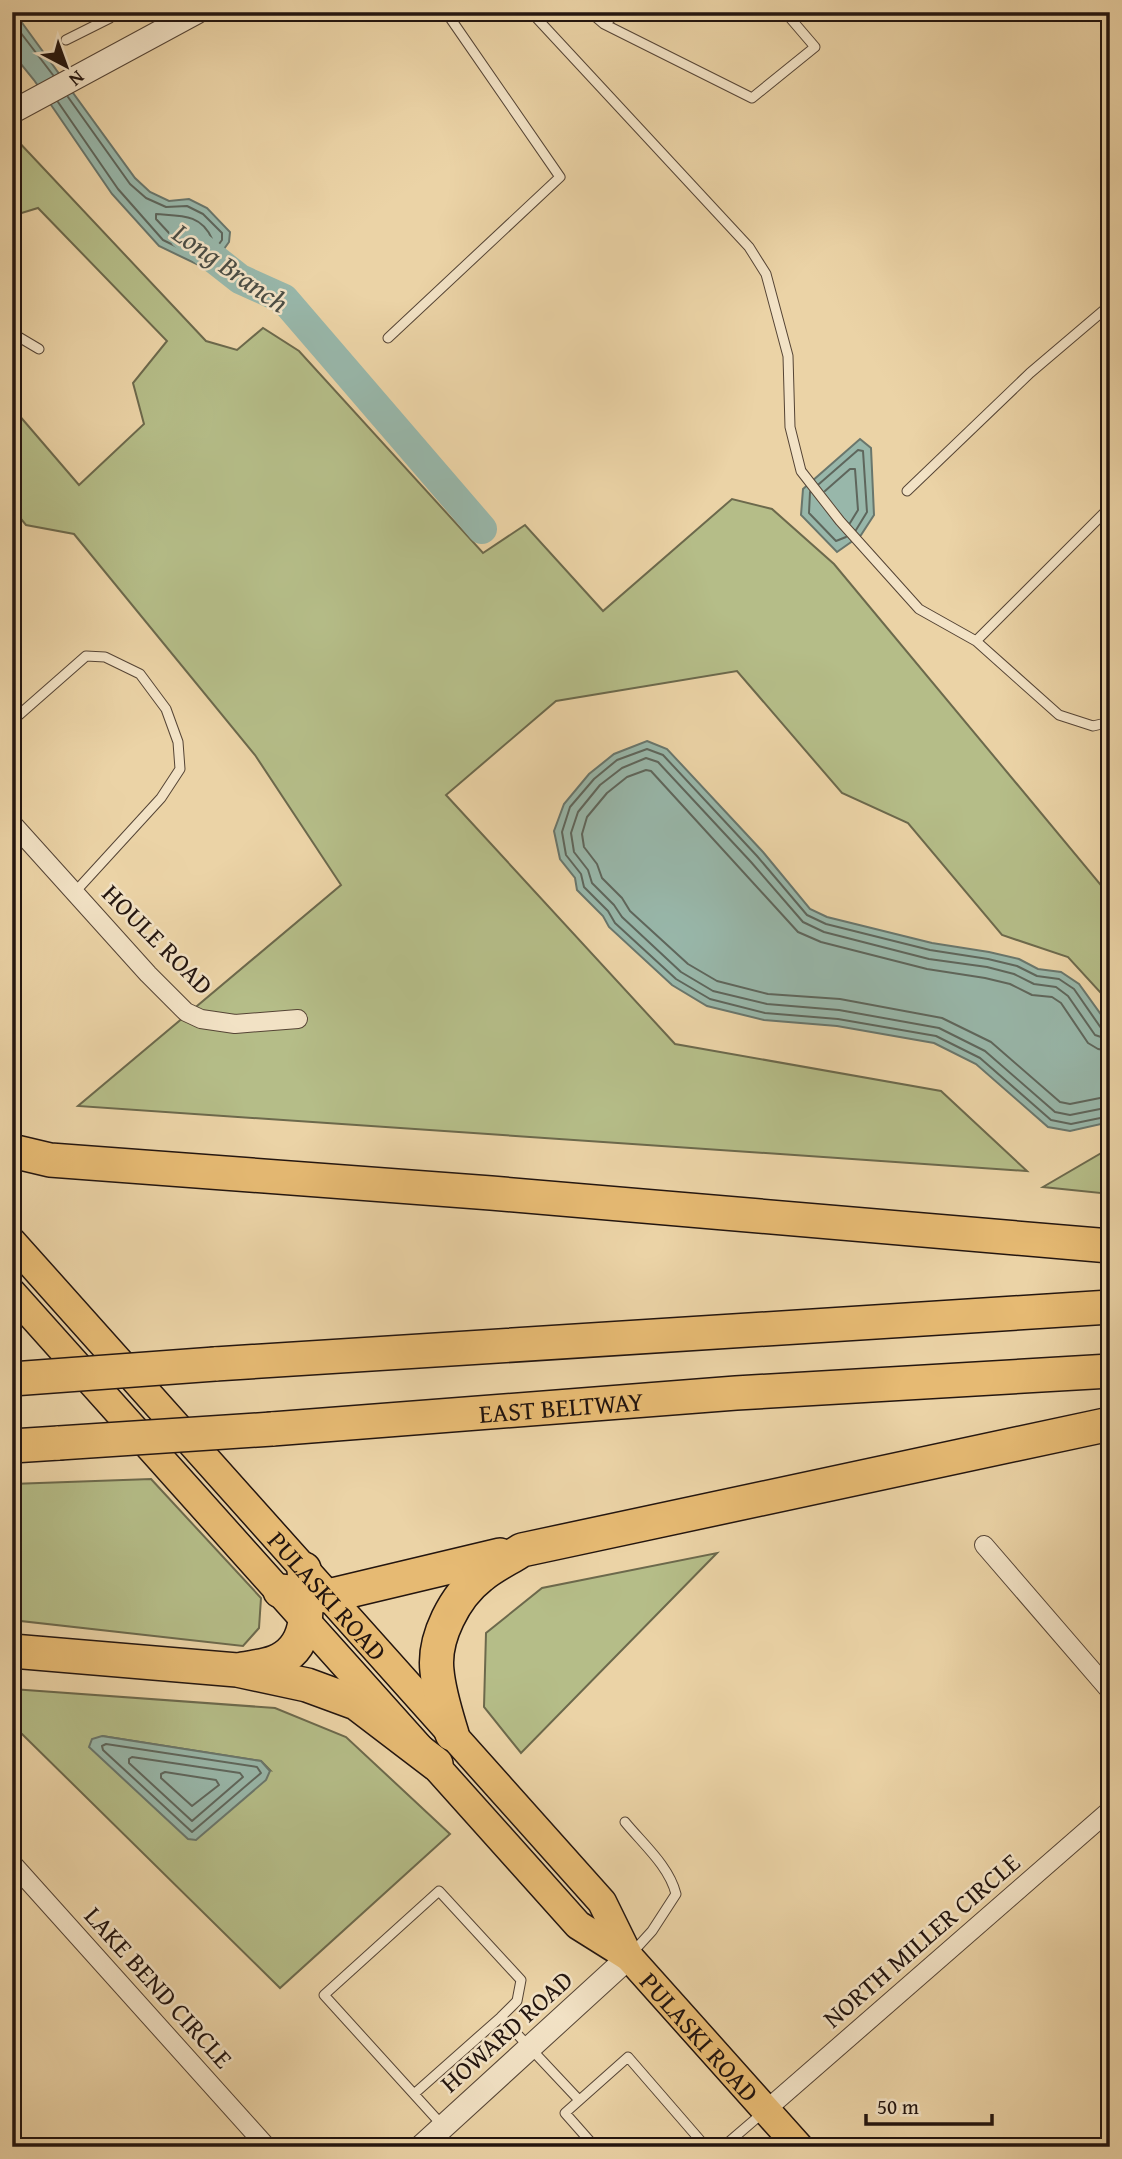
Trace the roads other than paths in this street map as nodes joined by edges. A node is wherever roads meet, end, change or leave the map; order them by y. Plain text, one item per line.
1 (114, 12) edge
2 (197, 12) edge
3 (446, 12) edge
4 (531, 12) edge
5 (590, 12) edge
6 (618, 12) edge
7 (785, 12) edge
8 (604, 24) junction
9 (66, 40) dead end
10 (13, 111) edge
11 (1110, 305) edge
12 (12, 333) edge
13 (388, 338) dead end
14 (39, 349) dead end
15 (907, 491) dead end
16 (1110, 507) edge
17 (976, 641) junction
18 (12, 721) edge
19 (1110, 722) edge
20 (12, 823) edge
21 (75, 892) junction
22 (298, 1018) dead end
23 (12, 1152) edge
24 (50, 1160) junction
25 (12, 1172) edge
26 (12, 1242) edge
27 (1110, 1245) edge
28 (12, 1293) edge
29 (1110, 1307) edge
30 (1110, 1371) edge
31 (12, 1379) edge
32 (1110, 1424) edge
33 (12, 1446) edge
34 (984, 1545) dead end
35 (522, 1550) junction
36 (305, 1594) junction
37 (12, 1651) edge
38 (237, 1671) junction
39 (1110, 1691) edge
40 (452, 1734) junction
41 (436, 1764) junction
42 (1110, 1810) edge
43 (625, 1822) dead end
44 (12, 1863) edge
45 (629, 1957) junction
46 (501, 2017) junction
47 (530, 2048) junction
48 (414, 2094) junction
49 (579, 2100) junction
50 (766, 2110) junction
51 (443, 2126) junction
52 (267, 2147) edge
53 (421, 2147) edge
54 (595, 2147) edge
55 (706, 2147) edge
56 (723, 2147) edge
57 (799, 2147) edge

1 - 9 lane
2 - 10 street
3 - 13 lane
4 - 17 lane
5 - 8 lane
6 - 8 lane
7 - 8 lane
11 - 15 lane
12 - 14 lane
16 - 17 lane
17 - 19 lane
18 - 21 lane
20 - 21 street, HOULE ROAD
21 - 22 street, HOULE ROAD
23 - 24 highway
24 - 25 highway
24 - 27 highway
26 - 36 main road, PULASKI ROAD
28 - 36 main road, PULASKI ROAD
29 - 31 highway, bridge
30 - 33 highway, EAST BELTWAY, bridge
32 - 35 highway
34 - 39 street
35 - 36 highway
35 - 40 highway
36 - 38 highway
36 - 40 main road, PULASKI ROAD
36 - 41 main road, PULASKI ROAD
37 - 38 highway
38 - 41 highway
40 - 45 main road, PULASKI ROAD
41 - 45 main road, PULASKI ROAD
42 - 50 street, NORTH MILLER CIRCLE
43 - 45 lane
44 - 52 street, LAKE BEND CIRCLE
45 - 47 street, HOWARD ROAD
45 - 50 main road, PULASKI ROAD
46 - 47 lane
46 - 48 lane
46 - 48 lane
47 - 49 lane
47 - 51 street, HOWARD ROAD
48 - 51 lane
49 - 54 lane
49 - 55 lane
50 - 56 lane
50 - 57 main road, PULASKI ROAD
51 - 53 street, HOWARD ROAD

